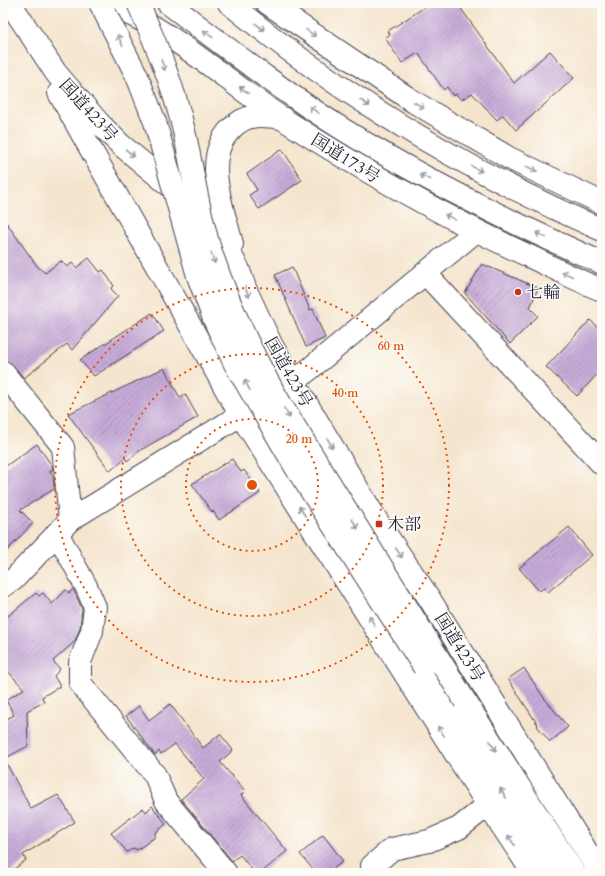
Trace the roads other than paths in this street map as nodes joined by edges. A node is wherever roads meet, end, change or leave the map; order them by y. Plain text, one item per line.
1 (10, 3) edge
2 (100, 3) edge
3 (104, 3) edge
4 (138, 3) edge
5 (168, 3) edge
6 (228, 3) edge
7 (267, 3) edge
8 (282, 118) junction
9 (602, 203) edge
10 (602, 230) edge
11 (476, 231) junction
12 (602, 263) edge
13 (238, 268) junction
14 (425, 274) junction
15 (602, 290) edge
16 (3, 372) edge
17 (294, 382) junction
18 (240, 414) junction
19 (602, 464) edge
20 (63, 526) junction
21 (3, 586) edge
22 (488, 805) junction
23 (372, 866) dead end
24 (226, 873) edge
25 (533, 873) edge
26 (554, 873) edge
27 (574, 873) edge
28 (600, 873) edge

1 -> 13 main road, 国道423号
1 - 18 main road, 国道423号
26 -> 2 main road, bridge
8 -> 3 main road, 国道173号
4 -> 27 main road, bridge
12 -> 5 main road
6 -> 10 main road
7 -> 9 main road
11 -> 8 main road, 国道173号
8 - 13 main road
11 - 14 main road
15 -> 11 main road, 国道173号
13 -> 17 main road, 国道423号
14 - 17 main road
14 - 19 main road
16 - 20 main road
17 - 18 main road
17 -> 28 main road, 国道423号
18 - 20 main road
22 -> 18 main road, 国道423号
20 - 21 main road
20 - 24 main road
22 - 23 main road
25 -> 22 main road, 国道423号

